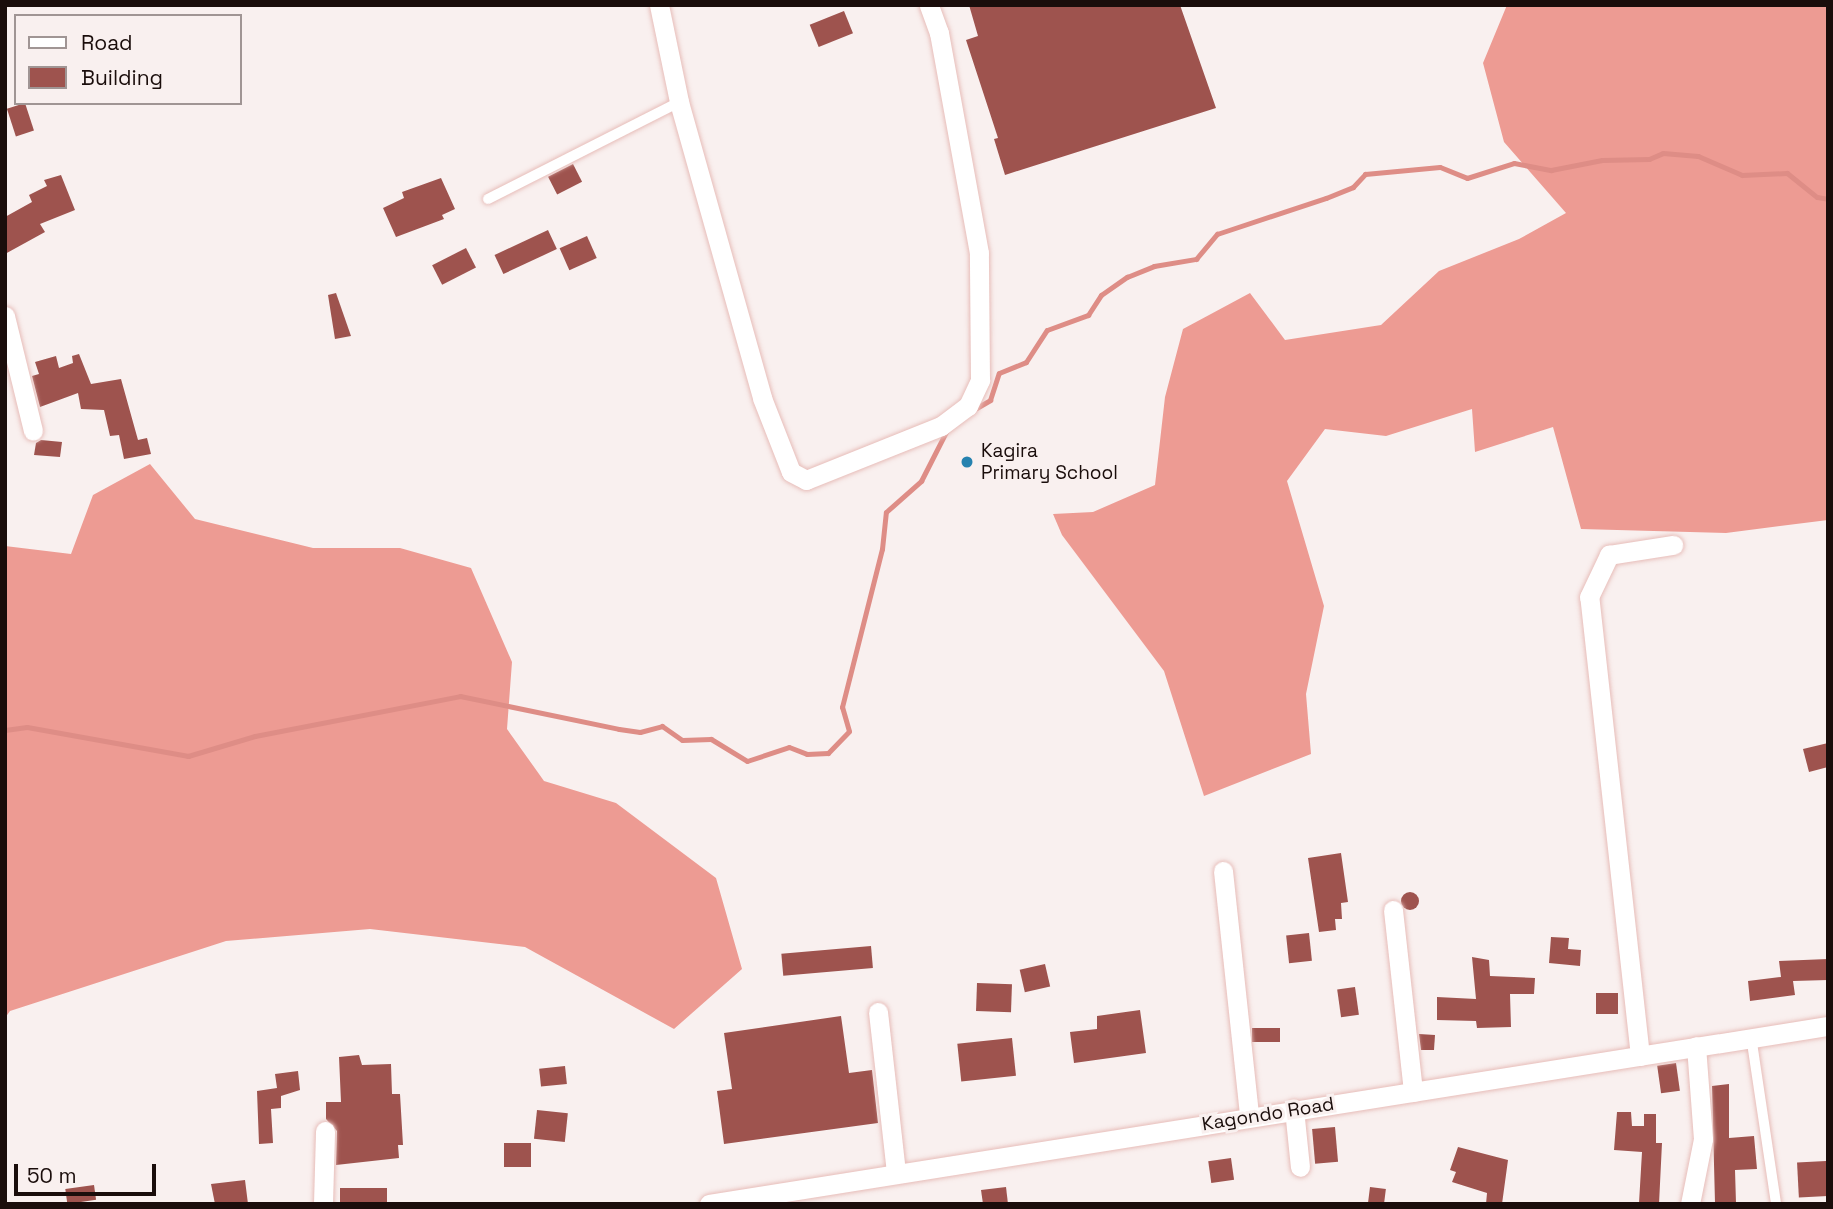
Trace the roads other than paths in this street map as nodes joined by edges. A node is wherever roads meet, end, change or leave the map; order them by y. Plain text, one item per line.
1 (659, 5) edge
2 (929, 5) edge
3 (680, 102) junction
4 (488, 199) dead end
5 (5, 316) edge
6 (33, 431) dead end
7 (1673, 545) dead end
8 (1223, 871) dead end
9 (1393, 910) dead end
10 (878, 1012) dead end
11 (1828, 1026) edge
12 (1751, 1035) junction
13 (1696, 1046) junction
14 (1640, 1056) junction
15 (1413, 1093) junction
16 (1294, 1109) junction
17 (1249, 1115) junction
18 (325, 1131) dead end
19 (1300, 1167) dead end
20 (897, 1173) junction
21 (323, 1204) edge
22 (709, 1204) edge
23 (1690, 1204) edge
24 (1776, 1204) edge

1 - 3 street
2 - 3 street
3 - 4 lane
5 - 6 street
7 - 14 street
8 - 17 street
9 - 15 street
10 - 20 street
11 - 12 street, Kagondo Road
12 - 13 street, Kagondo Road
12 - 24 lane
13 - 14 street, Kagondo Road
13 - 23 street
14 - 15 street, Kagondo Road
15 - 16 street, Kagondo Road
16 - 17 street, Kagondo Road
16 - 19 street
17 - 20 street, Kagondo Road
18 - 21 street
20 - 22 street, Kagondo Road

